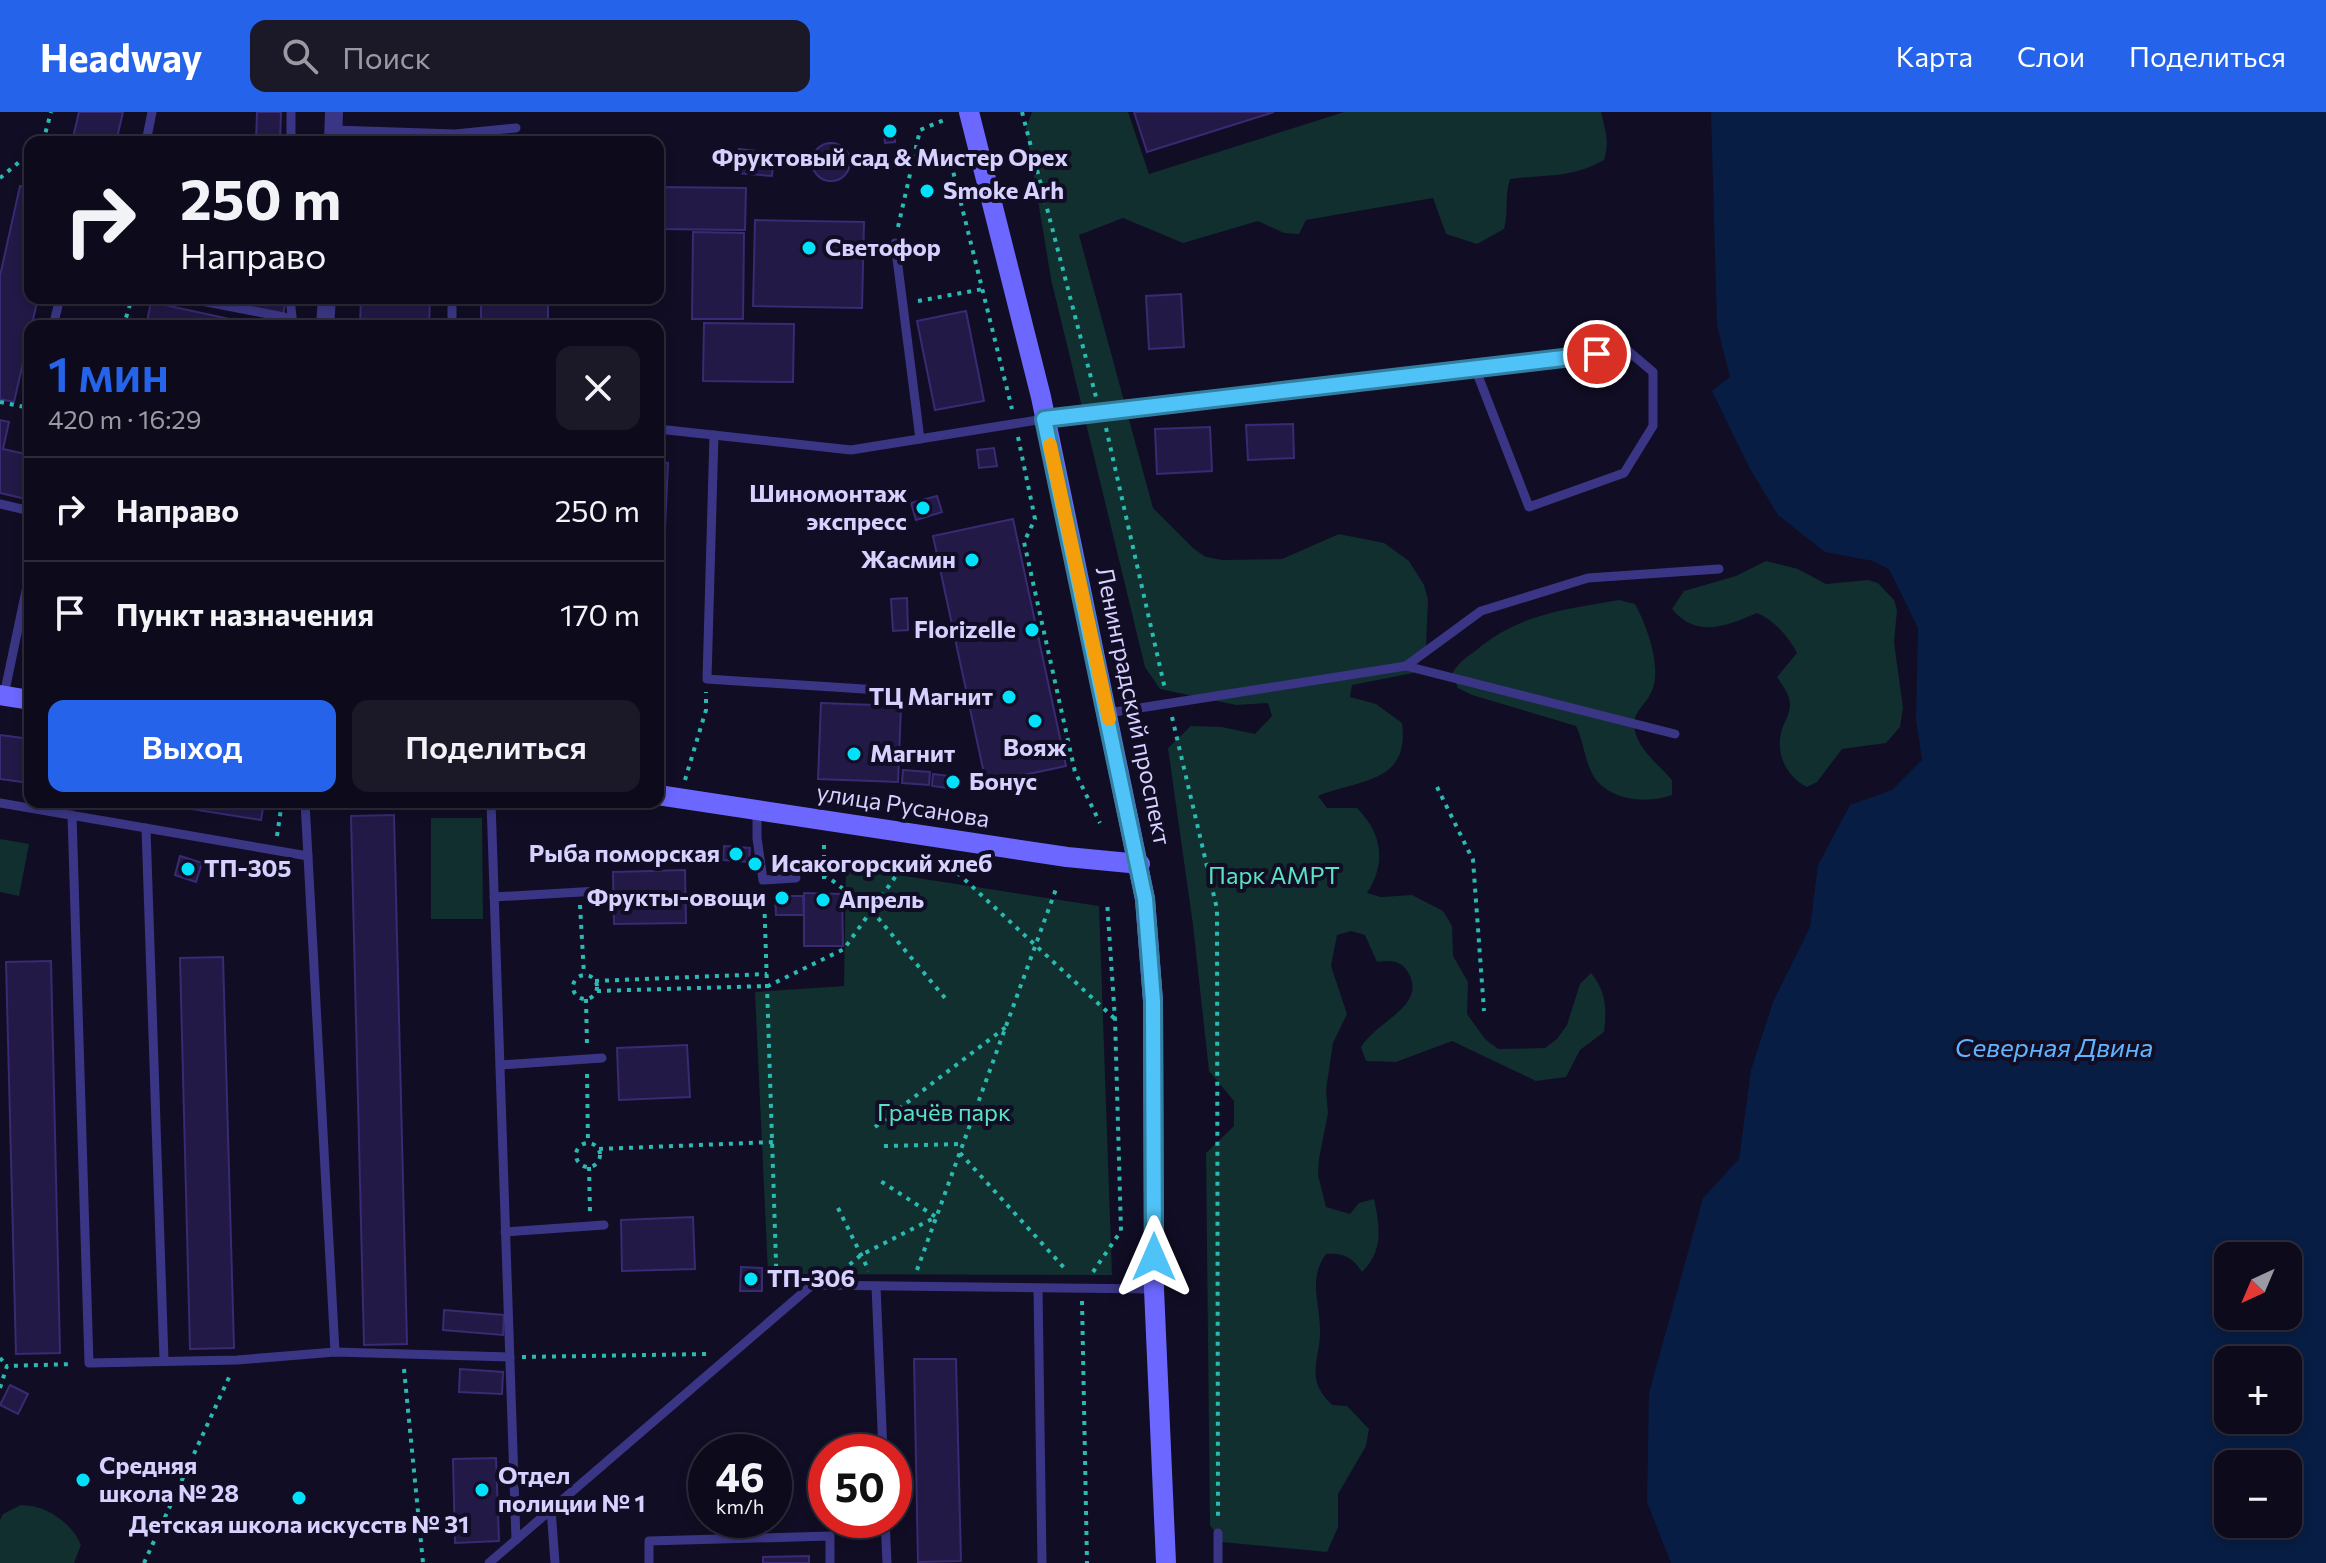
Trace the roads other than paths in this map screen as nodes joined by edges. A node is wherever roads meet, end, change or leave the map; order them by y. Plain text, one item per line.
1 (152, 112) edge
2 (291, 112) edge
3 (968, 115) edge
4 (334, 128) edge
5 (516, 128) dead end
6 (147, 136) edge
7 (291, 136) edge
8 (431, 136) edge
9 (467, 136) edge
10 (895, 243) road end
11 (217, 304) edge
12 (284, 320) edge
13 (1475, 368) junction
14 (1044, 419) junction
15 (664, 430) edge
16 (714, 435) junction
17 (920, 439) junction
18 (0, 504) edge
19 (24, 510) edge
20 (1719, 569) dead end
21 (24, 598) edge
22 (1406, 666) junction
23 (895, 691) dead end
24 (2, 695) edge
25 (24, 699) edge
26 (1108, 713) junction
27 (1675, 734) dead end
28 (664, 796) edge
29 (0, 803) edge
30 (24, 807) edge
31 (30, 808) edge
32 (305, 808) edge
33 (491, 808) edge
34 (757, 810) junction
35 (72, 815) junction
36 (146, 828) junction
37 (308, 856) junction
38 (1140, 864) junction
39 (796, 878) dead end
40 (598, 891) dead end
41 (494, 897) junction
42 (602, 1058) dead end
43 (500, 1065) junction
44 (604, 1225) dead end
45 (505, 1232) junction
46 (876, 1286) junction
47 (1038, 1288) junction
48 (1154, 1289) junction
49 (335, 1352) junction
50 (510, 1357) junction
51 (164, 1360) junction
52 (882, 1434) edge
53 (551, 1509) junction
54 (1218, 1533) road end
55 (886, 1538) edge
56 (516, 1540) junction
57 (489, 1563) edge
58 (555, 1563) edge
59 (649, 1563) edge
60 (830, 1563) edge
61 (887, 1563) edge
62 (1042, 1563) edge
63 (1166, 1563) edge
64 (1218, 1563) edge

1 - 6 lane
2 - 7 lane
3 - 14 main road, Ленинградский проспект
4 - 8 lane
5 - 9 lane
10 - 17 lane
11 - 12 lane
13 - 13 lane
13 - 14 lane
14 - 17 lane
14 - 26 main road, Ленинградский проспект
15 - 16 lane
16 - 17 lane
16 - 23 lane
18 - 19 lane
20 - 22 lane
21 - 24 lane
22 - 26 lane
22 - 27 lane
24 - 25 main road
26 - 38 main road, Ленинградский проспект
28 - 34 main road, улица Русанова
29 - 30 lane
31 - 35 lane
32 - 37 lane
33 - 41 lane
34 - 38 main road, улица Русанова
34 - 39 lane
35 - 36 lane
35 - 51 lane
36 - 37 lane
36 - 51 lane
37 - 49 lane
38 - 48 main road, Ленинградский проспект
40 - 41 lane
41 - 43 lane
42 - 43 lane
43 - 45 lane
44 - 45 lane
45 - 50 lane
46 - 47 lane
46 - 52 lane
46 - 53 lane
47 - 48 lane
47 - 62 lane
48 - 63 main road, Ленинградский проспект
49 - 50 lane
49 - 51 lane
50 - 56 lane
53 - 56 lane
53 - 58 lane
54 - 64 lane
55 - 61 lane
56 - 57 lane
59 - 60 lane

